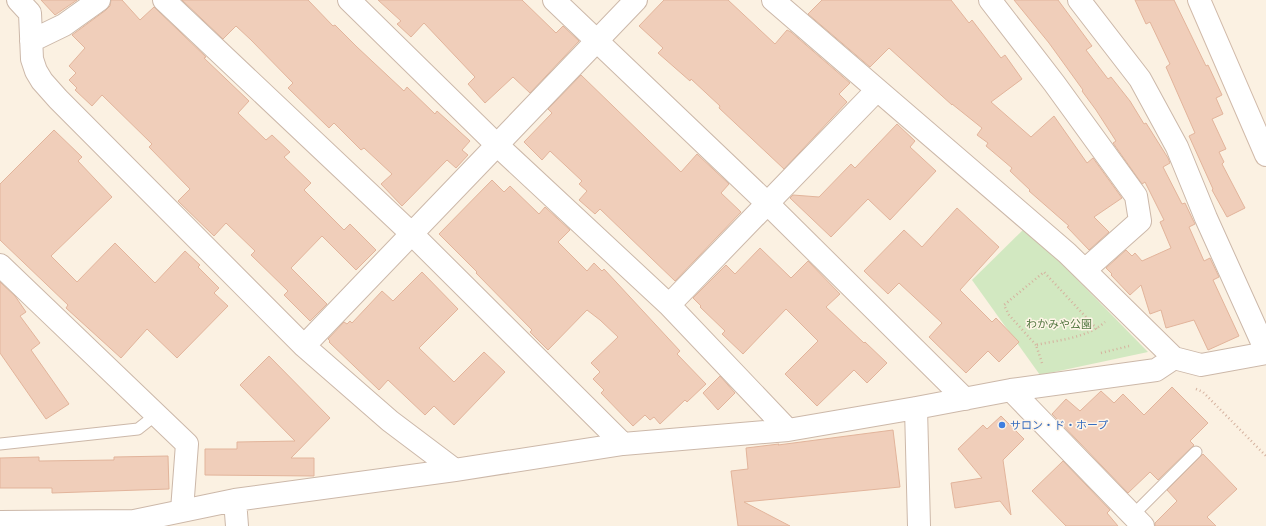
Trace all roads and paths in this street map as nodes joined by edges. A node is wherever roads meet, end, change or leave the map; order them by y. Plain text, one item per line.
1 (18, 0) edge
2 (99, 0) edge
3 (164, 0) edge
4 (349, 0) edge
5 (554, 0) edge
6 (636, 0) edge
7 (990, 0) edge
8 (1079, 0) edge
9 (1199, 0) edge
10 (785, 4) edge
11 (31, 41) junction
12 (596, 42) junction
13 (877, 90) junction
14 (1263, 143) edge
15 (497, 145) junction
16 (768, 204) junction
17 (412, 234) junction
18 (0, 266) edge
19 (1085, 270) junction
20 (669, 305) junction
21 (1122, 307) junction
22 (1098, 329) junction
23 (1036, 345) junction
24 (304, 346) junction
25 (1130, 346) dead end
26 (1266, 352) edge
27 (1094, 354) dead end
28 (1174, 358) junction
29 (1043, 366) dead end
30 (1190, 386) dead end
31 (1011, 390) junction
32 (965, 399) junction
33 (916, 408) junction
34 (157, 414) junction
35 (788, 430) junction
36 (0, 444) edge
37 (624, 444) junction
38 (1196, 452) dead end
39 (1266, 456) edge
40 (455, 470) junction
41 (235, 500) junction
42 (182, 510) junction
43 (1138, 521) edge
44 (0, 522) edge
45 (86, 524) edge
46 (237, 526) edge
47 (919, 526) edge

1 - 11 street
2 - 11 street
3 - 17 street
4 - 15 street
5 - 12 street
6 - 12 street
7 - 19 street
8 - 26 street
9 - 14 street
10 - 13 street
11 - 24 street
12 - 15 street
12 - 16 street
13 - 16 street
13 - 19 street
15 - 17 street
15 - 20 street
16 - 20 street
16 - 32 street
17 - 24 street
17 - 37 street
18 - 34 street
19 - 21 street
20 - 35 street
21 - 22 path
21 - 28 street
22 - 23 path
22 - 23 path
23 - 29 path
24 - 40 street
25 - 27 path
26 - 28 street
28 - 31 street
30 - 39 path
31 - 32 street
31 - 43 street
32 - 33 street
33 - 35 street
33 - 47 street
34 - 36 lane
34 - 42 street
35 - 37 street
37 - 40 street
38 - 43 lane
40 - 41 street
41 - 42 street
41 - 46 street
42 - 45 street
44 - 45 street

